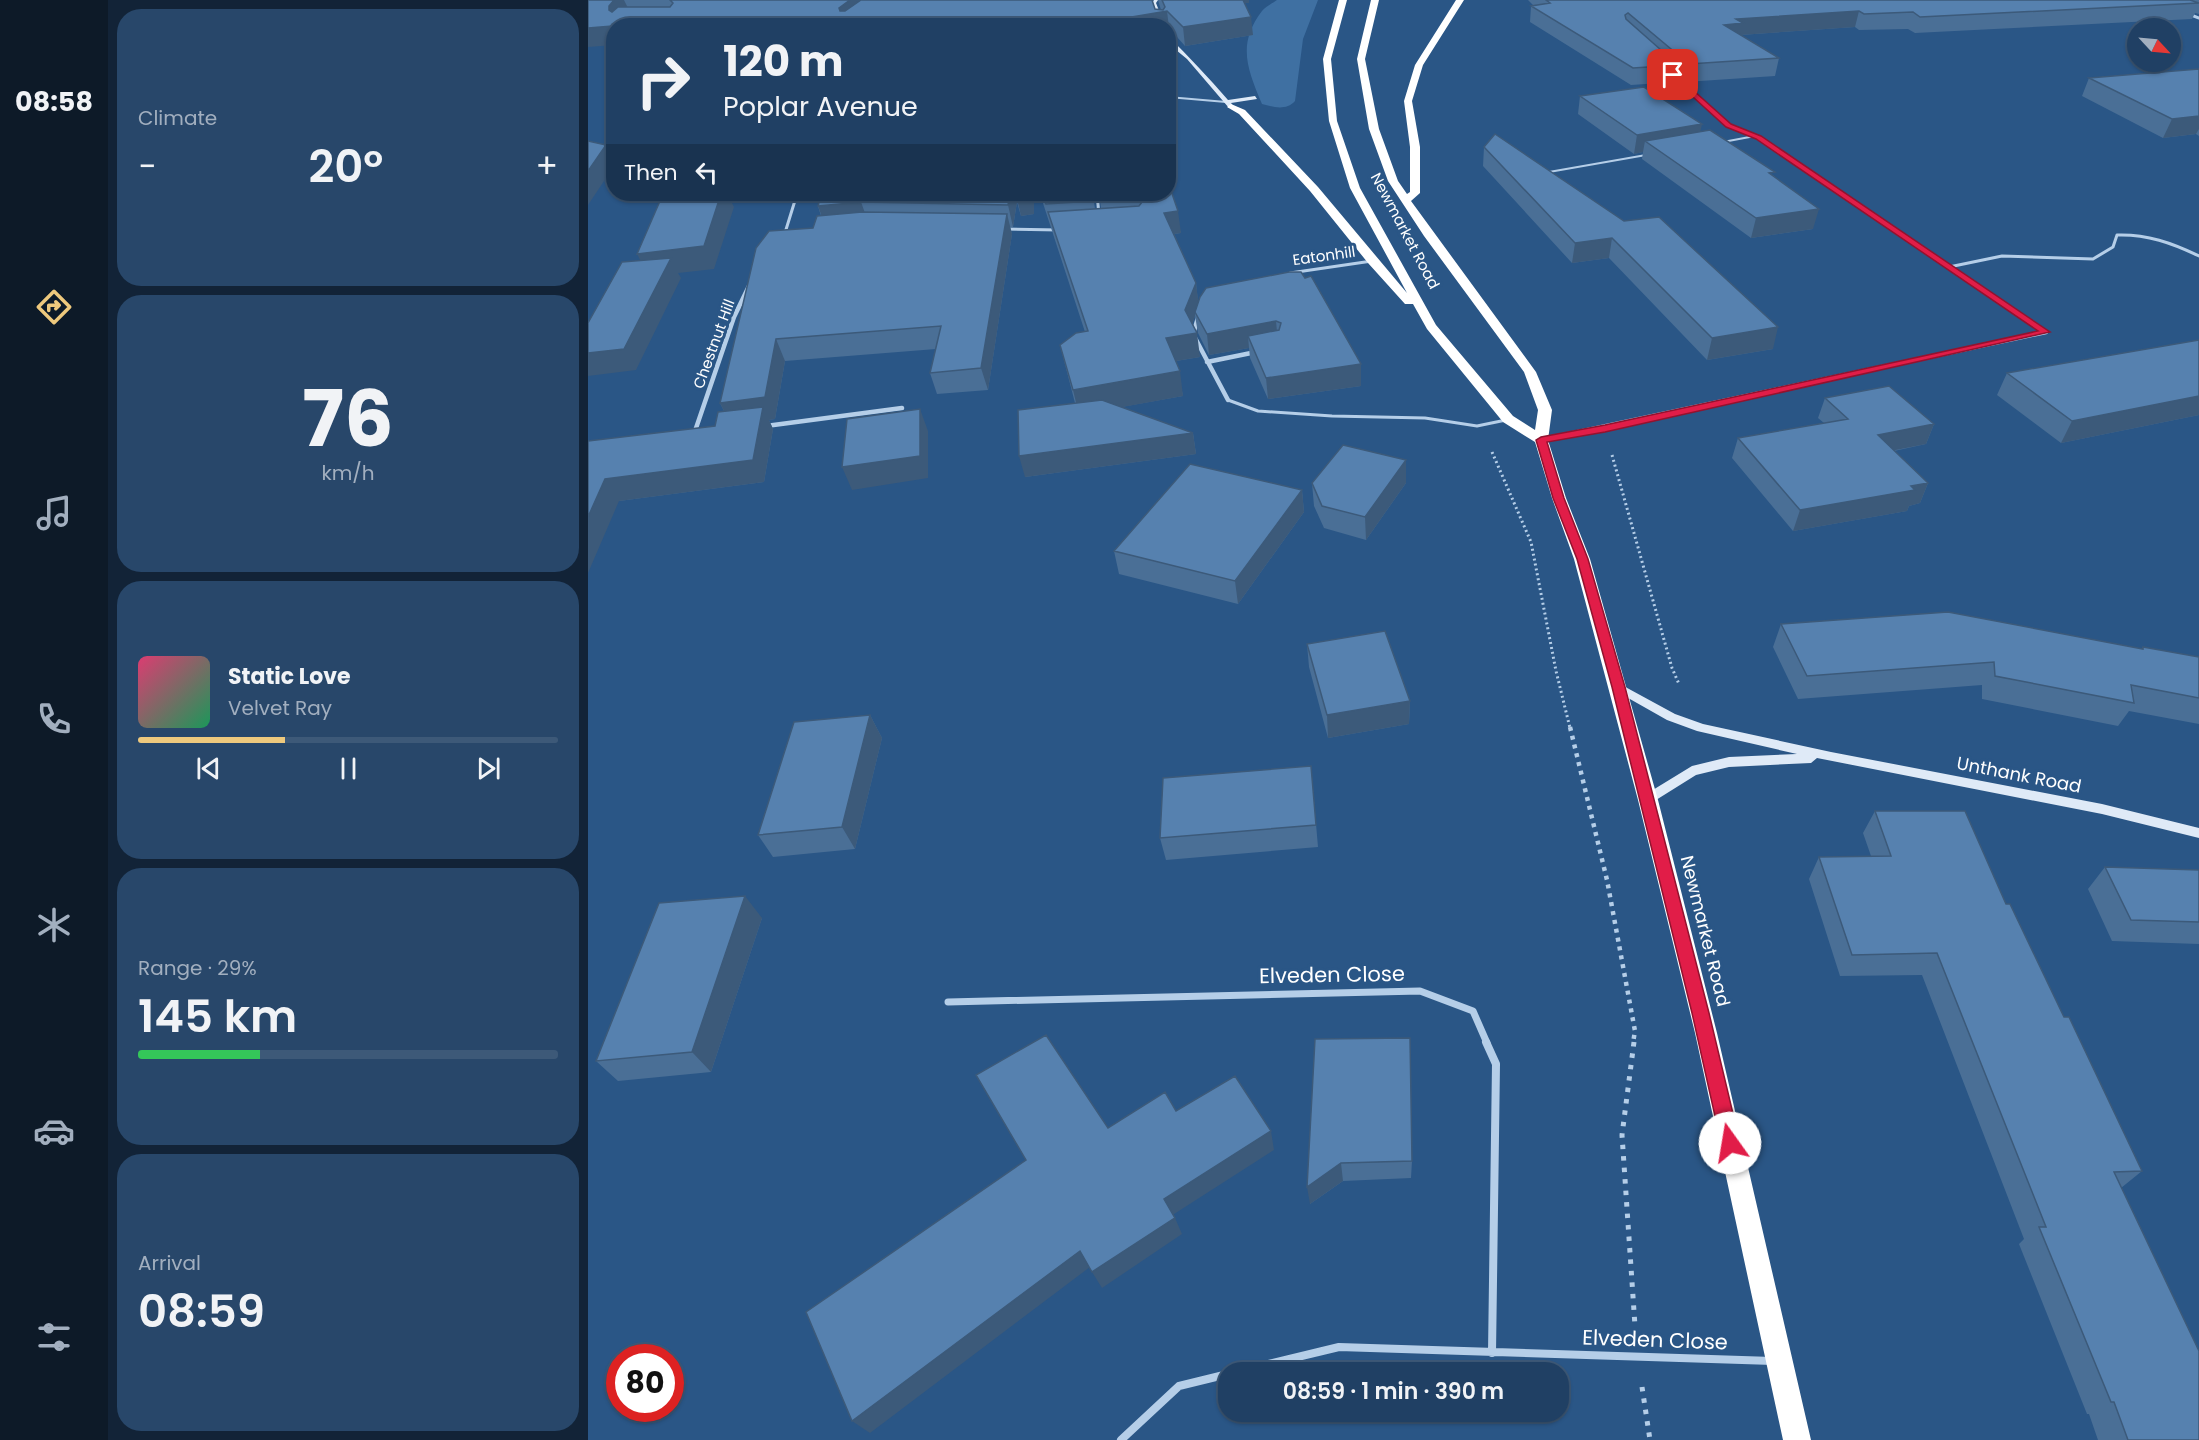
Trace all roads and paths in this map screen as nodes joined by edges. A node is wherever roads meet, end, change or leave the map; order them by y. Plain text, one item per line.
1 (1156, 0) edge
2 (1375, 0) edge
3 (1460, 0) edge
4 (1341, 5) edge
5 (2180, 11) edge
6 (1159, 18) edge
7 (2199, 18) edge
8 (1176, 47) edge
9 (1662, 65) edge
10 (1176, 98) edge
11 (1255, 98) dead end
12 (1228, 105) junction
13 (1755, 136) junction
14 (1721, 142) edge
15 (1652, 154) edge
16 (1549, 172) edge
17 (795, 201) edge
18 (1098, 201) edge
19 (1405, 201) junction
20 (1100, 216) edge
21 (996, 229) edge
22 (1066, 229) edge
23 (794, 235) edge
24 (2199, 256) edge
25 (1372, 261) junction
26 (1949, 267) junction
27 (1284, 274) edge
28 (751, 282) edge
29 (1201, 310) edge
30 (1431, 326) junction
31 (1258, 351) edge
32 (1207, 362) junction
33 (1228, 400) joint
34 (902, 408) dead end
35 (1509, 419) junction
36 (1477, 426) junction
37 (756, 428) edge
38 (1605, 429) junction
39 (704, 433) edge
40 (694, 434) junction
41 (684, 435) edge
42 (1541, 440) junction
43 (1618, 687) junction
44 (1717, 731) junction
45 (1831, 757) junction
46 (1648, 800) junction
47 (2199, 833) edge
48 (948, 1002) dead end
49 (1492, 1353) junction
50 (1637, 1358) junction
51 (1780, 1361) junction
52 (1276, 1362) edge
53 (1218, 1376) edge
54 (1121, 1440) edge
55 (1650, 1440) edge
56 (1797, 1440) edge

1 - 6 street
2 - 19 highway, Newmarket Road
3 - 19 highway
4 - 30 highway, Newmarket Road
5 - 7 street
8 - 12 street
9 - 13 street
10 - 12 lane
11 - 12 street
12 - 25 highway
13 - 14 lane
13 - 26 street
15 - 16 lane
17 - 23 street
18 - 20 street
19 - 42 highway, Newmarket Road
21 - 22 street
24 - 26 street
25 - 27 street, Eatonhill
25 - 30 highway
26 - 38 street
28 - 40 street, Chestnut Hill
29 - 32 street
30 - 35 highway, Newmarket Road
31 - 32 street
32 - 33 street
33 - 36 lane
34 - 37 street
35 - 36 lane
35 - 42 highway, Newmarket Road
36 - 50 path
38 - 42 street
38 - 44 path
39 - 40 street
40 - 41 street
42 - 43 highway, Newmarket Road
43 - 44 street, Unthank Road
43 - 46 highway, Newmarket Road
44 - 45 street, Unthank Road
45 - 46 street, Unthank Road
45 - 47 street, Unthank Road
46 - 51 highway, Newmarket Road
48 - 49 street, Elveden Close
49 - 50 street, Elveden Close
49 - 52 street, Elveden Close
50 - 51 street, Elveden Close
50 - 55 path
51 - 56 highway, Newmarket Road
53 - 54 street

